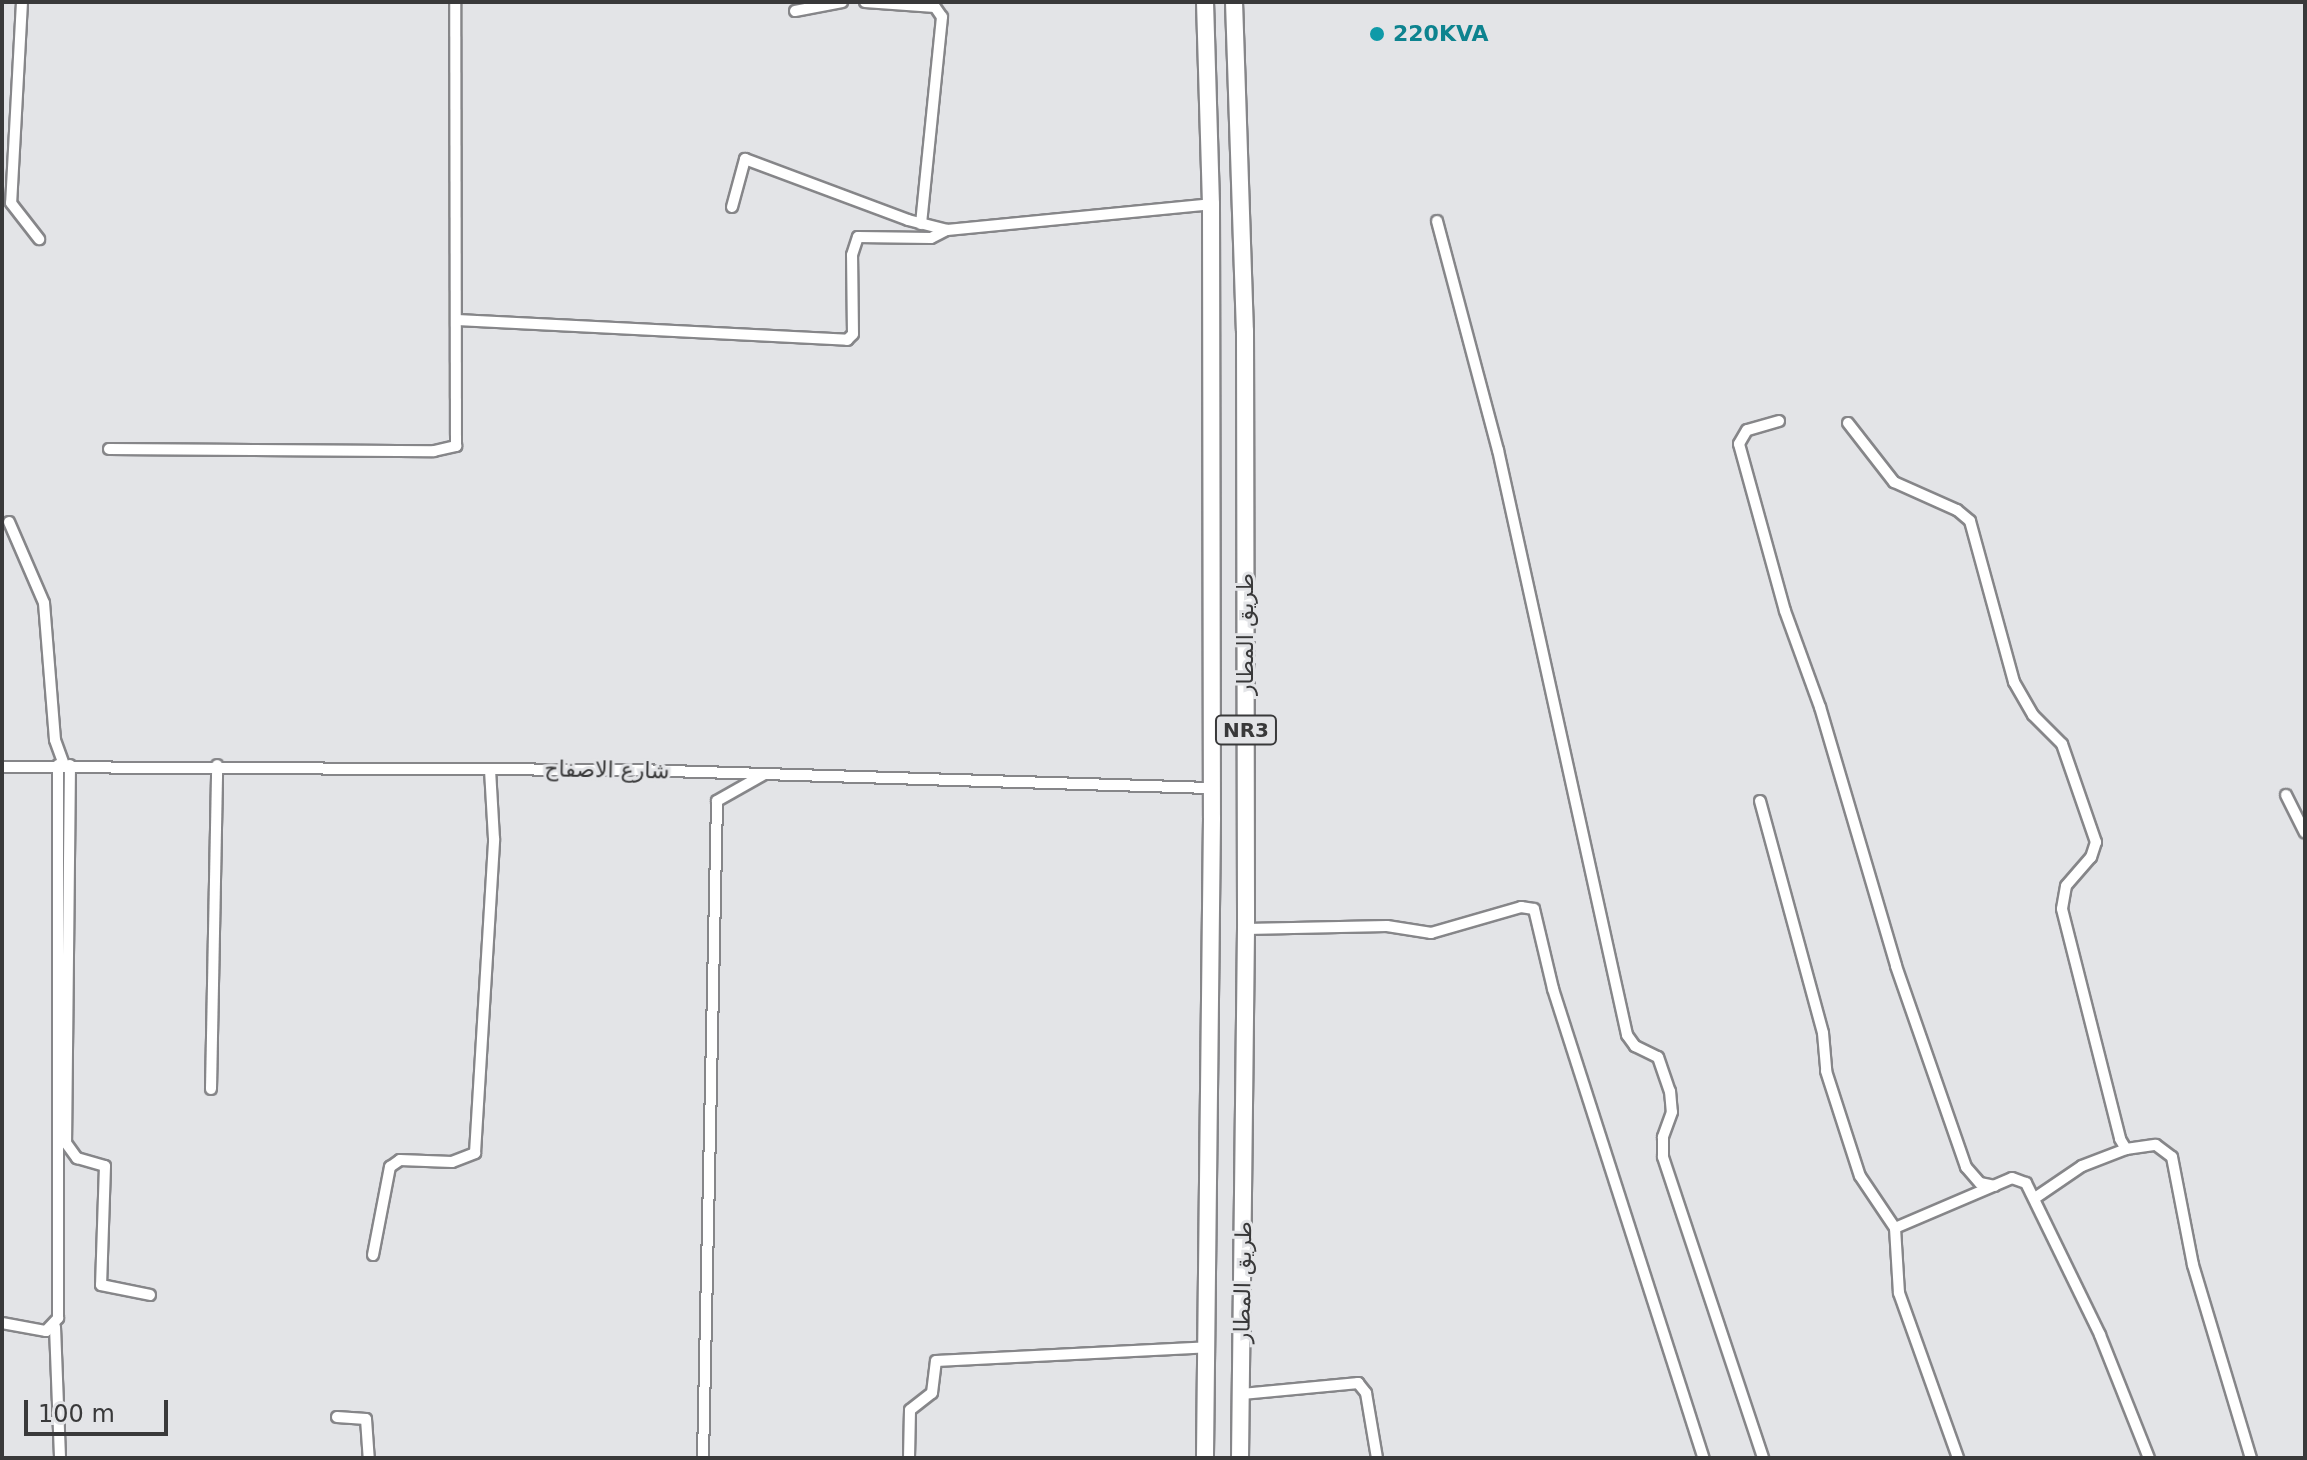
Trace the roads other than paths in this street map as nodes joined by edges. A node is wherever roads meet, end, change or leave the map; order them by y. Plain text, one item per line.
1 (22, 2) edge
2 (455, 2) edge
3 (842, 2) edge
4 (865, 2) edge
5 (1205, 2) edge
6 (1234, 2) edge
7 (795, 11) dead end
8 (1211, 204) junction
9 (732, 207) dead end
10 (1437, 221) dead end
11 (921, 224) junction
12 (947, 230) junction
13 (39, 239) dead end
14 (457, 320) junction
15 (1779, 421) dead end
16 (1848, 423) dead end
17 (109, 449) dead end
18 (9, 522) dead end
19 (64, 765) junction
20 (217, 765) junction
21 (2, 767) edge
22 (490, 769) junction
23 (765, 774) junction
24 (1211, 788) junction
25 (2286, 795) dead end
26 (1760, 801) dead end
27 (2305, 833) edge
28 (1246, 929) junction
29 (211, 1089) dead end
30 (2126, 1149) junction
31 (1995, 1186) junction
32 (2035, 1198) junction
33 (1895, 1228) junction
34 (373, 1255) dead end
35 (150, 1295) dead end
36 (2, 1323) edge
37 (55, 1327) junction
38 (1208, 1347) junction
39 (1242, 1394) junction
40 (337, 1417) dead end
41 (60, 1458) edge
42 (369, 1458) edge
43 (703, 1458) edge
44 (909, 1458) edge
45 (1205, 1458) edge
46 (1240, 1458) edge
47 (1377, 1458) edge
48 (1704, 1458) edge
49 (1763, 1458) edge
50 (1958, 1458) edge
51 (2149, 1458) edge
52 (2251, 1458) edge

1 - 13 street
2 - 14 street
3 - 7 street
4 - 11 street
5 - 8 highway, طريق المطار / NR3
6 - 28 highway, طريق المطار / NR3
8 - 12 street
8 - 24 highway, طريق المطار / NR3
9 - 11 street
10 - 49 street
11 - 12 street
12 - 14 street
14 - 17 street
15 - 31 street
16 - 30 street
18 - 19 street
19 - 20 street, شارع الاصفاح
19 - 21 street, شارع الاصفاح
19 - 35 street
19 - 37 street
20 - 22 street, شارع الاصفاح
20 - 29 street
22 - 23 street, شارع الاصفاح
22 - 34 street
23 - 24 street, شارع الاصفاح
23 - 43 street
24 - 38 highway, طريق المطار / NR3
25 - 27 street
26 - 33 street
28 - 39 highway, طريق المطار / NR3
28 - 48 street
30 - 32 street
30 - 52 street
31 - 32 street
31 - 33 street
32 - 51 street
33 - 50 street
36 - 37 street
37 - 41 street
38 - 44 street
38 - 45 highway, طريق المطار / NR3
39 - 46 highway, طريق المطار / NR3
39 - 47 street
40 - 42 street

